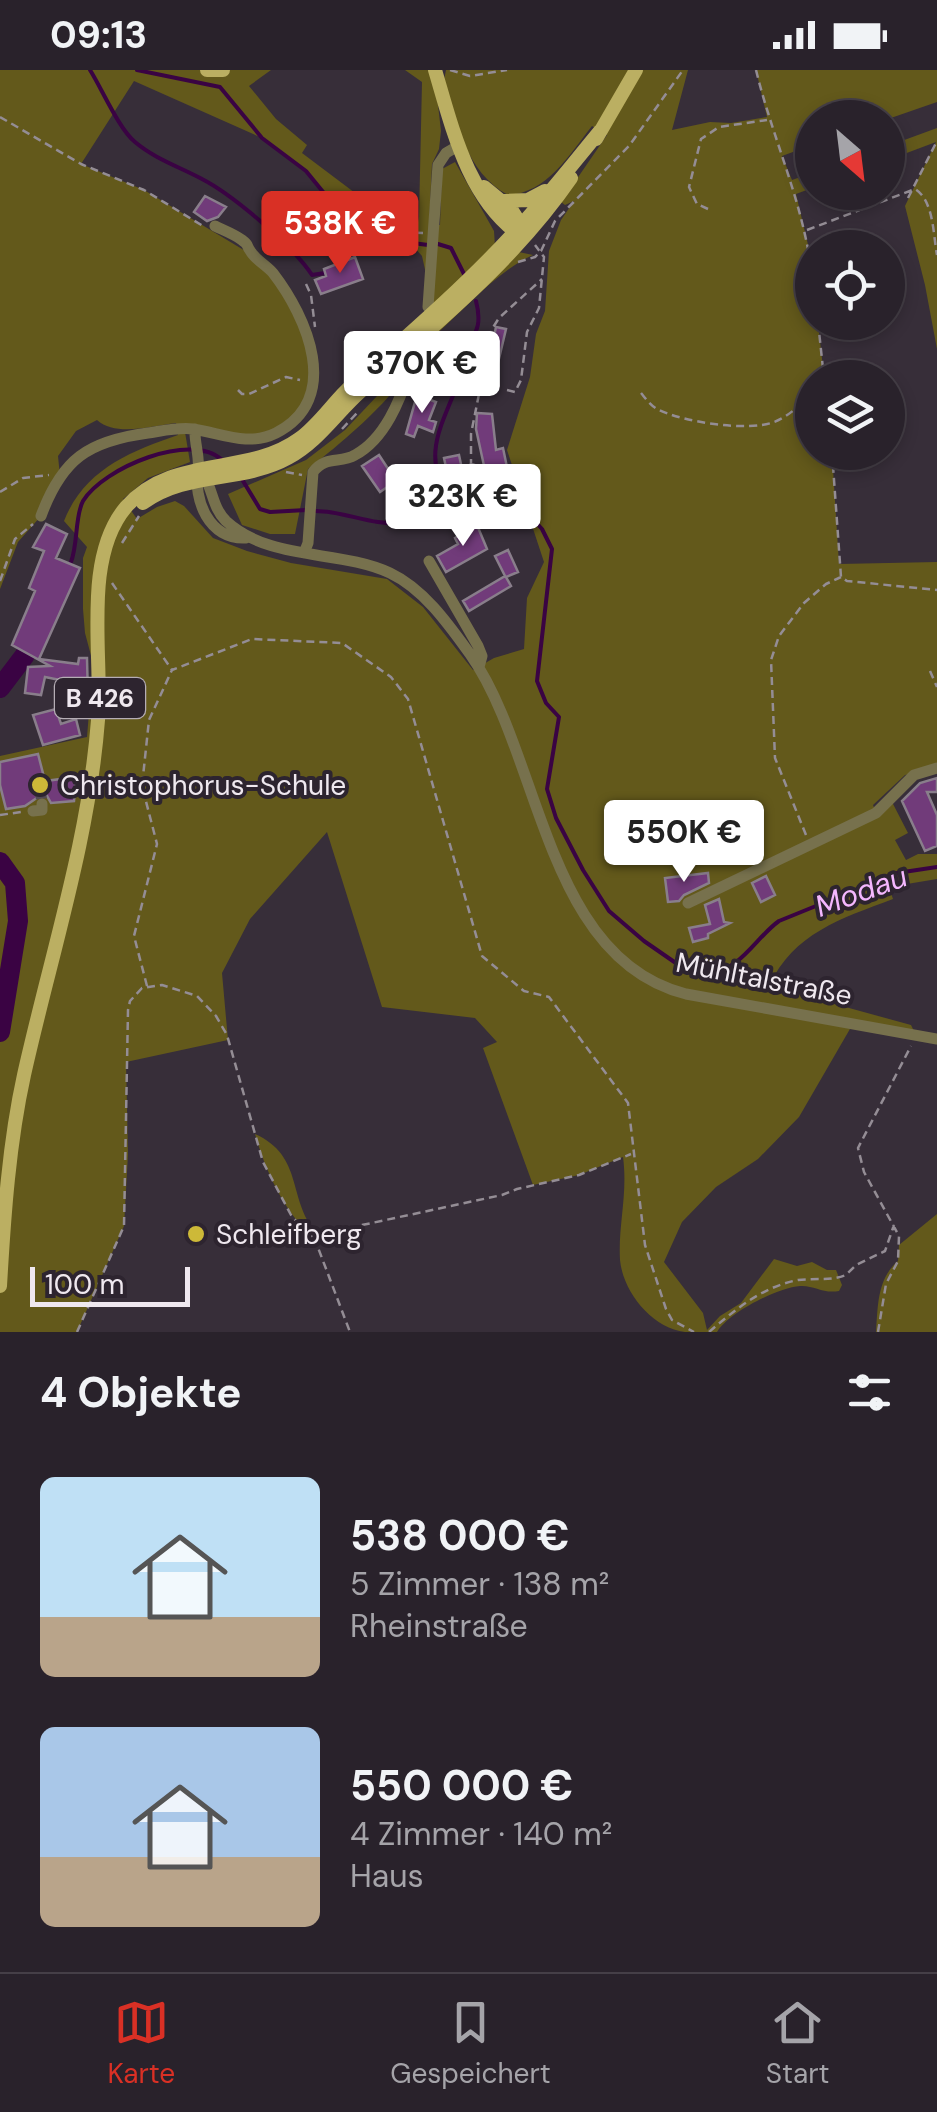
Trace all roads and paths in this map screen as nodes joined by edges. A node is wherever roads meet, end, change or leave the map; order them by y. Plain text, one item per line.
1 (207, 70) edge
2 (223, 70) edge
3 (435, 70) edge
4 (450, 70) edge
5 (506, 70) edge
6 (636, 70) edge
7 (683, 70) edge
8 (756, 70) edge
9 (2, 118) edge
10 (768, 119) junction
11 (600, 131) junction
12 (937, 141) edge
13 (458, 146) junction
14 (472, 176) junction
15 (554, 186) junction
16 (911, 190) junction
17 (908, 198) dead end
18 (503, 201) junction
19 (708, 209) dead end
20 (213, 228) joint
21 (806, 230) edge
22 (809, 230) edge
23 (378, 231) dead end
24 (385, 232) junction
25 (521, 232) junction
26 (434, 234) junction
27 (541, 251) junction
28 (357, 254) dead end
29 (937, 255) edge
30 (510, 270) dead end
31 (542, 279) junction
32 (306, 284) dead end
33 (436, 312) junction
34 (310, 333) junction
35 (410, 370) dead end
36 (312, 388) junction
37 (238, 390) dead end
38 (507, 390) dead end
39 (641, 393) dead end
40 (795, 407) edge
41 (194, 436) junction
42 (471, 464) dead end
43 (240, 467) junction
44 (833, 470) edge
45 (206, 471) junction
46 (279, 471) dead end
47 (313, 474) junction
48 (60, 476) junction
49 (0, 492) edge
50 (150, 508) dead end
51 (41, 516) joint
52 (120, 545) dead end
53 (306, 548) junction
54 (429, 561) dead end
55 (841, 577) junction
56 (0, 581) edge
57 (111, 582) dead end
58 (937, 590) edge
59 (479, 668) junction
60 (172, 670) junction
61 (930, 670) dead end
62 (937, 688) edge
63 (937, 768) edge
64 (37, 807) dead end
65 (0, 816) edge
66 (818, 840) junction
67 (688, 903) dead end
68 (147, 986) junction
69 (916, 1034) junction
70 (937, 1038) edge
71 (633, 1154) junction
72 (894, 1224) junction
73 (311, 1236) junction
74 (0, 1286) edge
75 (76, 1332) edge
76 (350, 1332) edge
77 (694, 1332) edge
78 (708, 1332) edge
79 (878, 1332) edge

1 - 2 main road
3 - 13 main road
4 - 5 path
6 - 11 main road, B 426
7 - 27 path
8 - 10 path
9 - 20 path
10 - 19 path
10 - 21 path
11 - 15 main road, B 426
11 - 25 main road, B 426
12 - 16 path
13 - 14 main road
13 - 26 street
14 - 18 main road
14 - 25 main road
15 - 18 main road
15 - 25 main road, B 426
16 - 17 path
16 - 22 path
16 - 29 path
18 - 25 main road
20 - 34 street
23 - 24 path
24 - 26 path
24 - 28 path
25 - 27 path
25 - 33 main road, B 426
26 - 33 street
27 - 30 path
27 - 31 path
31 - 38 path
31 - 42 path
32 - 34 path
33 - 43 main road, B 426
33 - 43 main road, B 426
34 - 36 street
35 - 47 street
36 - 37 path
36 - 41 street
39 - 40 path
41 - 45 street, Mühltalstraße
41 - 48 street
43 - 45 main road, B 426
44 - 55 path
45 - 53 street, Mühltalstraße
45 - 74 main road, B 426
46 - 47 path
47 - 53 street
48 - 49 path
48 - 51 street
50 - 52 path
51 - 56 path
53 - 59 street, Mühltalstraße
54 - 59 street
55 - 58 path
55 - 66 path
57 - 60 path
59 - 69 street, Mühltalstraße
60 - 68 path
60 - 71 path
61 - 62 path
63 - 66 street
64 - 65 path
66 - 67 street
68 - 73 path
68 - 75 path
69 - 70 street, Mühltalstraße
69 - 72 path
71 - 73 path
71 - 77 path
72 - 78 path
72 - 79 path
73 - 76 path

